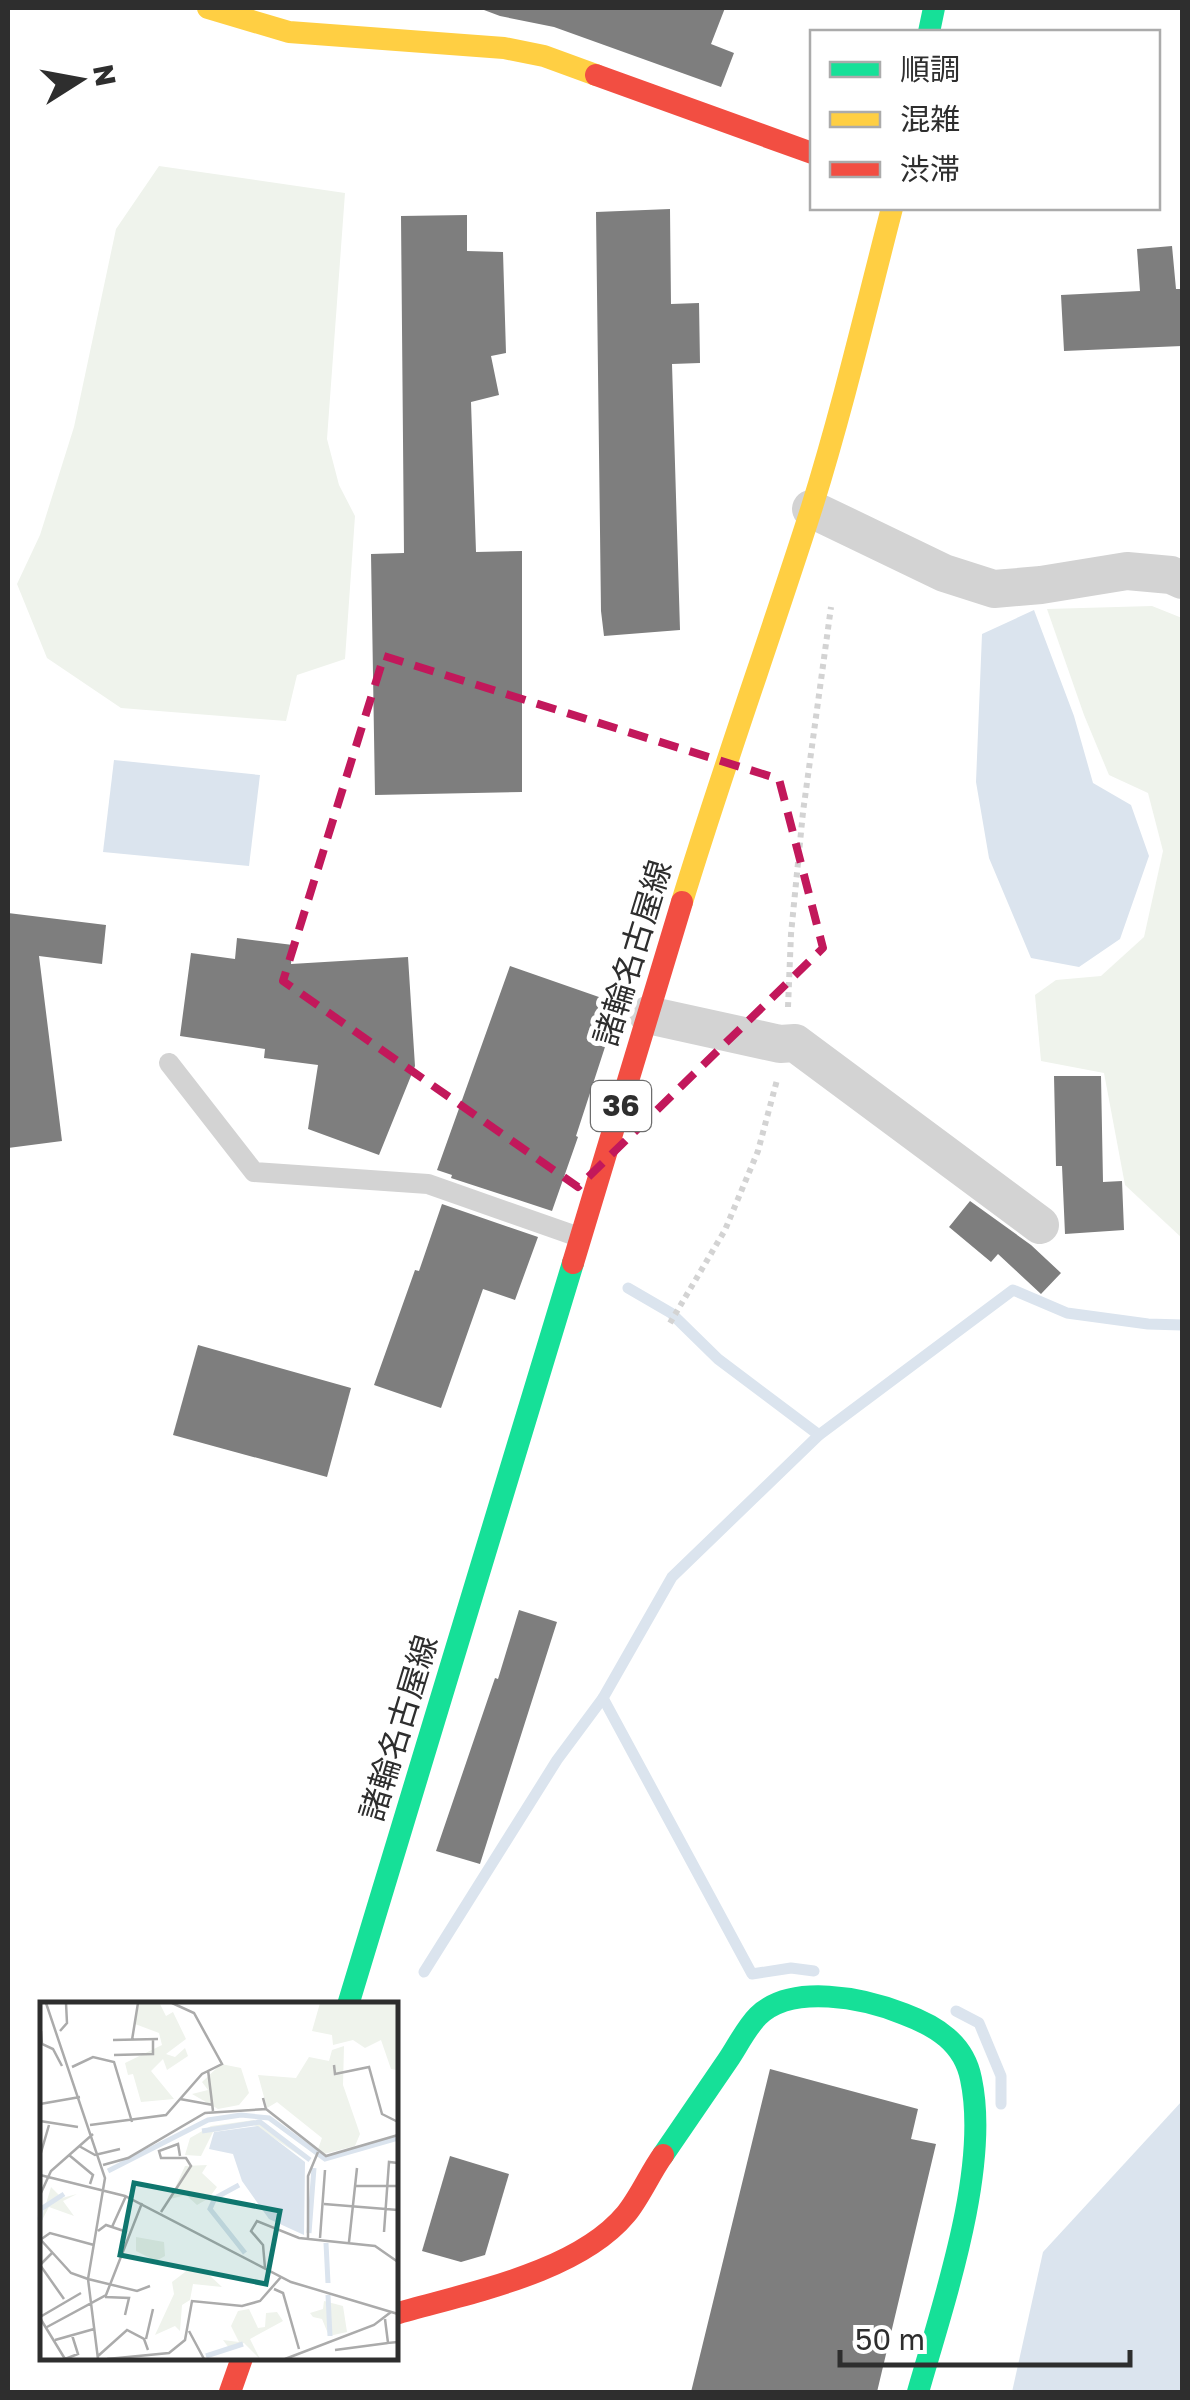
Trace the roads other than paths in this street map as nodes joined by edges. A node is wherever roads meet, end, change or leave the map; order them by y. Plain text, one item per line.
1 (208, 8) edge
2 (398, 24) edge
3 (810, 153) edge
4 (891, 210) edge
5 (811, 509) junction
6 (1182, 580) edge
7 (648, 1015) junction
8 (169, 1063) dead end
9 (1040, 1225) dead end
10 (581, 1238) junction
11 (349, 2002) edge
12 (398, 2313) edge
13 (241, 2360) edge
14 (230, 2392) edge
15 (918, 2392) edge

1 - 2 main road
2 - 3 main road
4 - 5 main road, 諸輪名古屋線 / 36
5 - 6 street
5 - 7 main road, 諸輪名古屋線 / 36
7 - 9 street
7 - 10 main road, 諸輪名古屋線 / 36
8 - 10 lane
10 - 11 main road, 諸輪名古屋線 / 36
12 - 15 main road
13 - 14 main road

